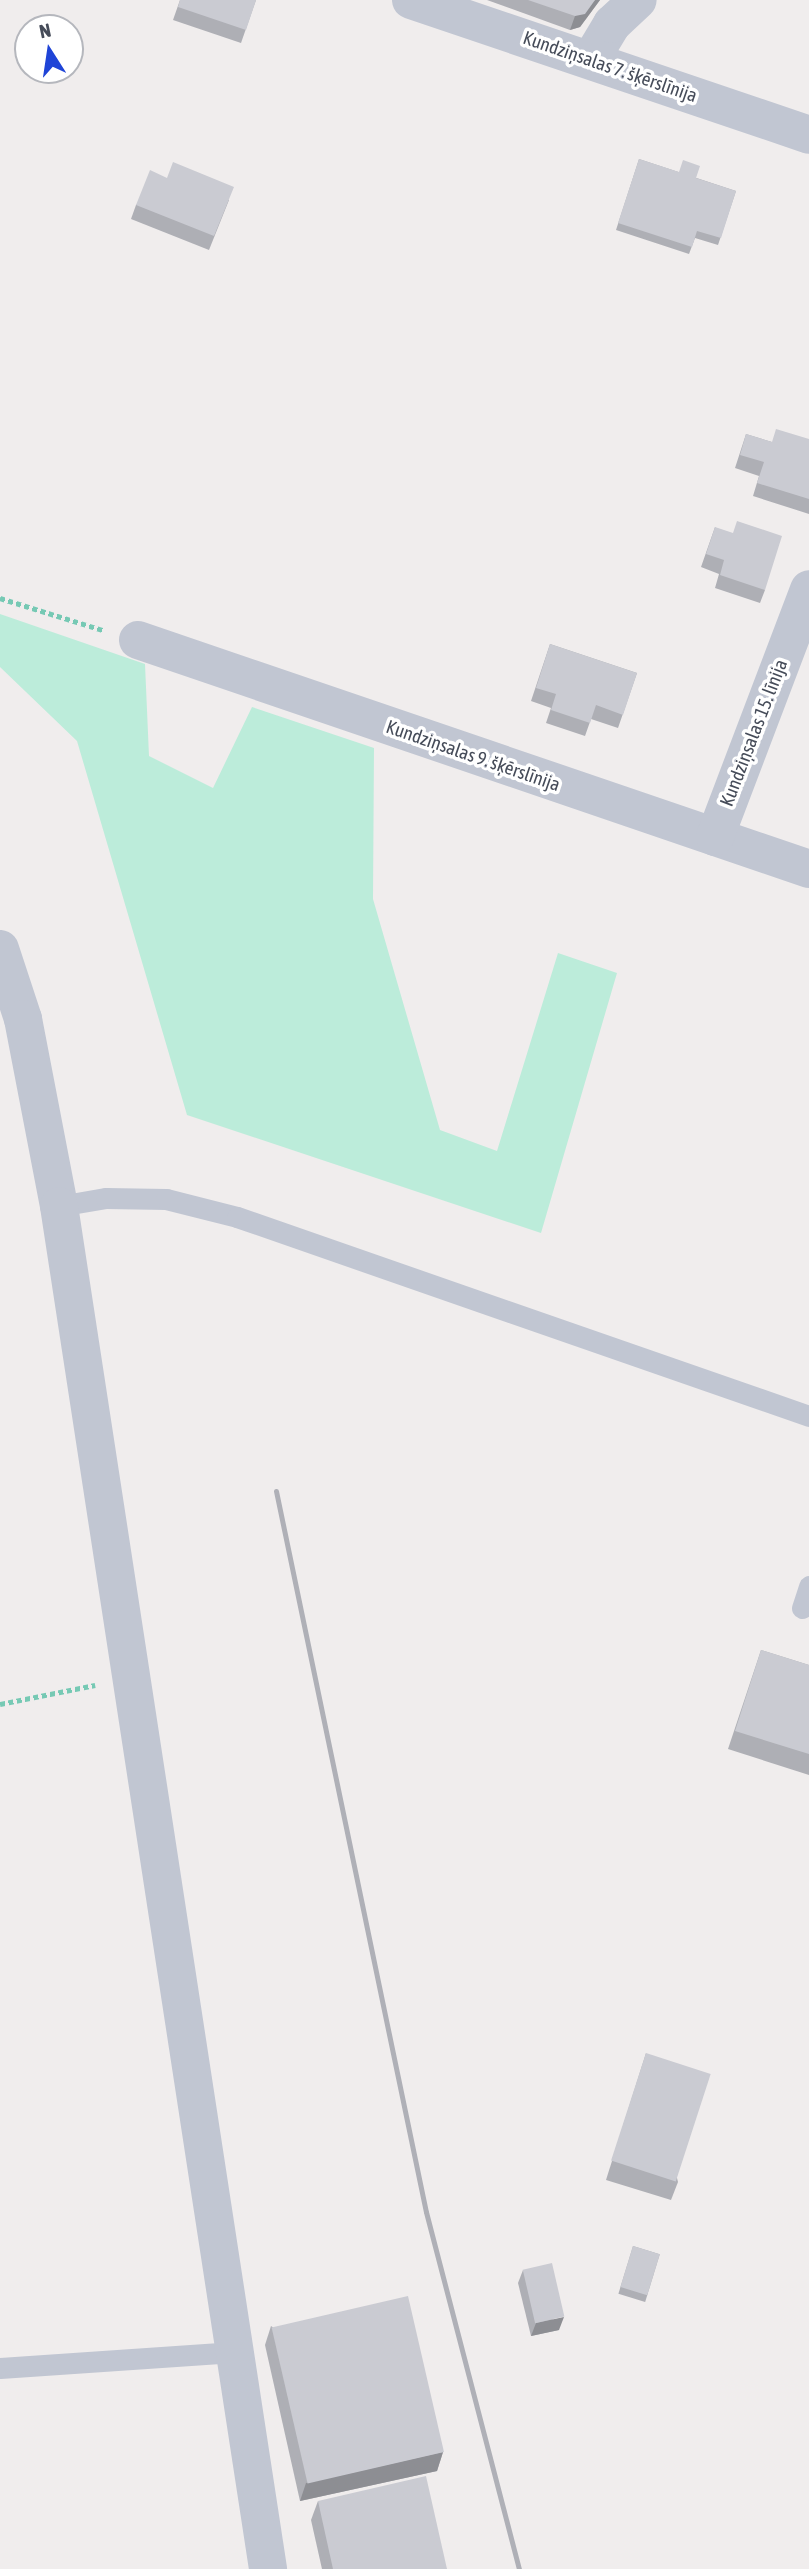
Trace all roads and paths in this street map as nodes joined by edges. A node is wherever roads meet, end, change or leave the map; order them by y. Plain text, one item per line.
1 (411, 0) edge
2 (638, 0) edge
3 (591, 60) junction
4 (809, 135) edge
5 (809, 589) edge
6 (0, 598) edge
7 (138, 640) joint
8 (715, 837) junction
9 (809, 869) edge
10 (0, 949) edge
11 (59, 1206) junction
12 (809, 1416) edge
13 (809, 1586) edge
14 (802, 1608) dead end
15 (132, 1678) junction
16 (0, 1704) edge
17 (234, 2353) junction
18 (0, 2368) edge
19 (268, 2569) edge

1 - 3 street, Kundziņsalas 7. šķērslīnija
2 - 3 street
3 - 4 street, Kundziņsalas 7. šķērslīnija
5 - 8 street, Kundziņsalas 15. līnija
6 - 7 path
7 - 8 street, Kundziņsalas 9. šķērslīnija
8 - 9 street, Kundziņsalas 9. šķērslīnija
10 - 11 street
11 - 12 lane
11 - 15 street
13 - 14 lane
15 - 16 path
15 - 17 street
17 - 18 lane
17 - 19 street

